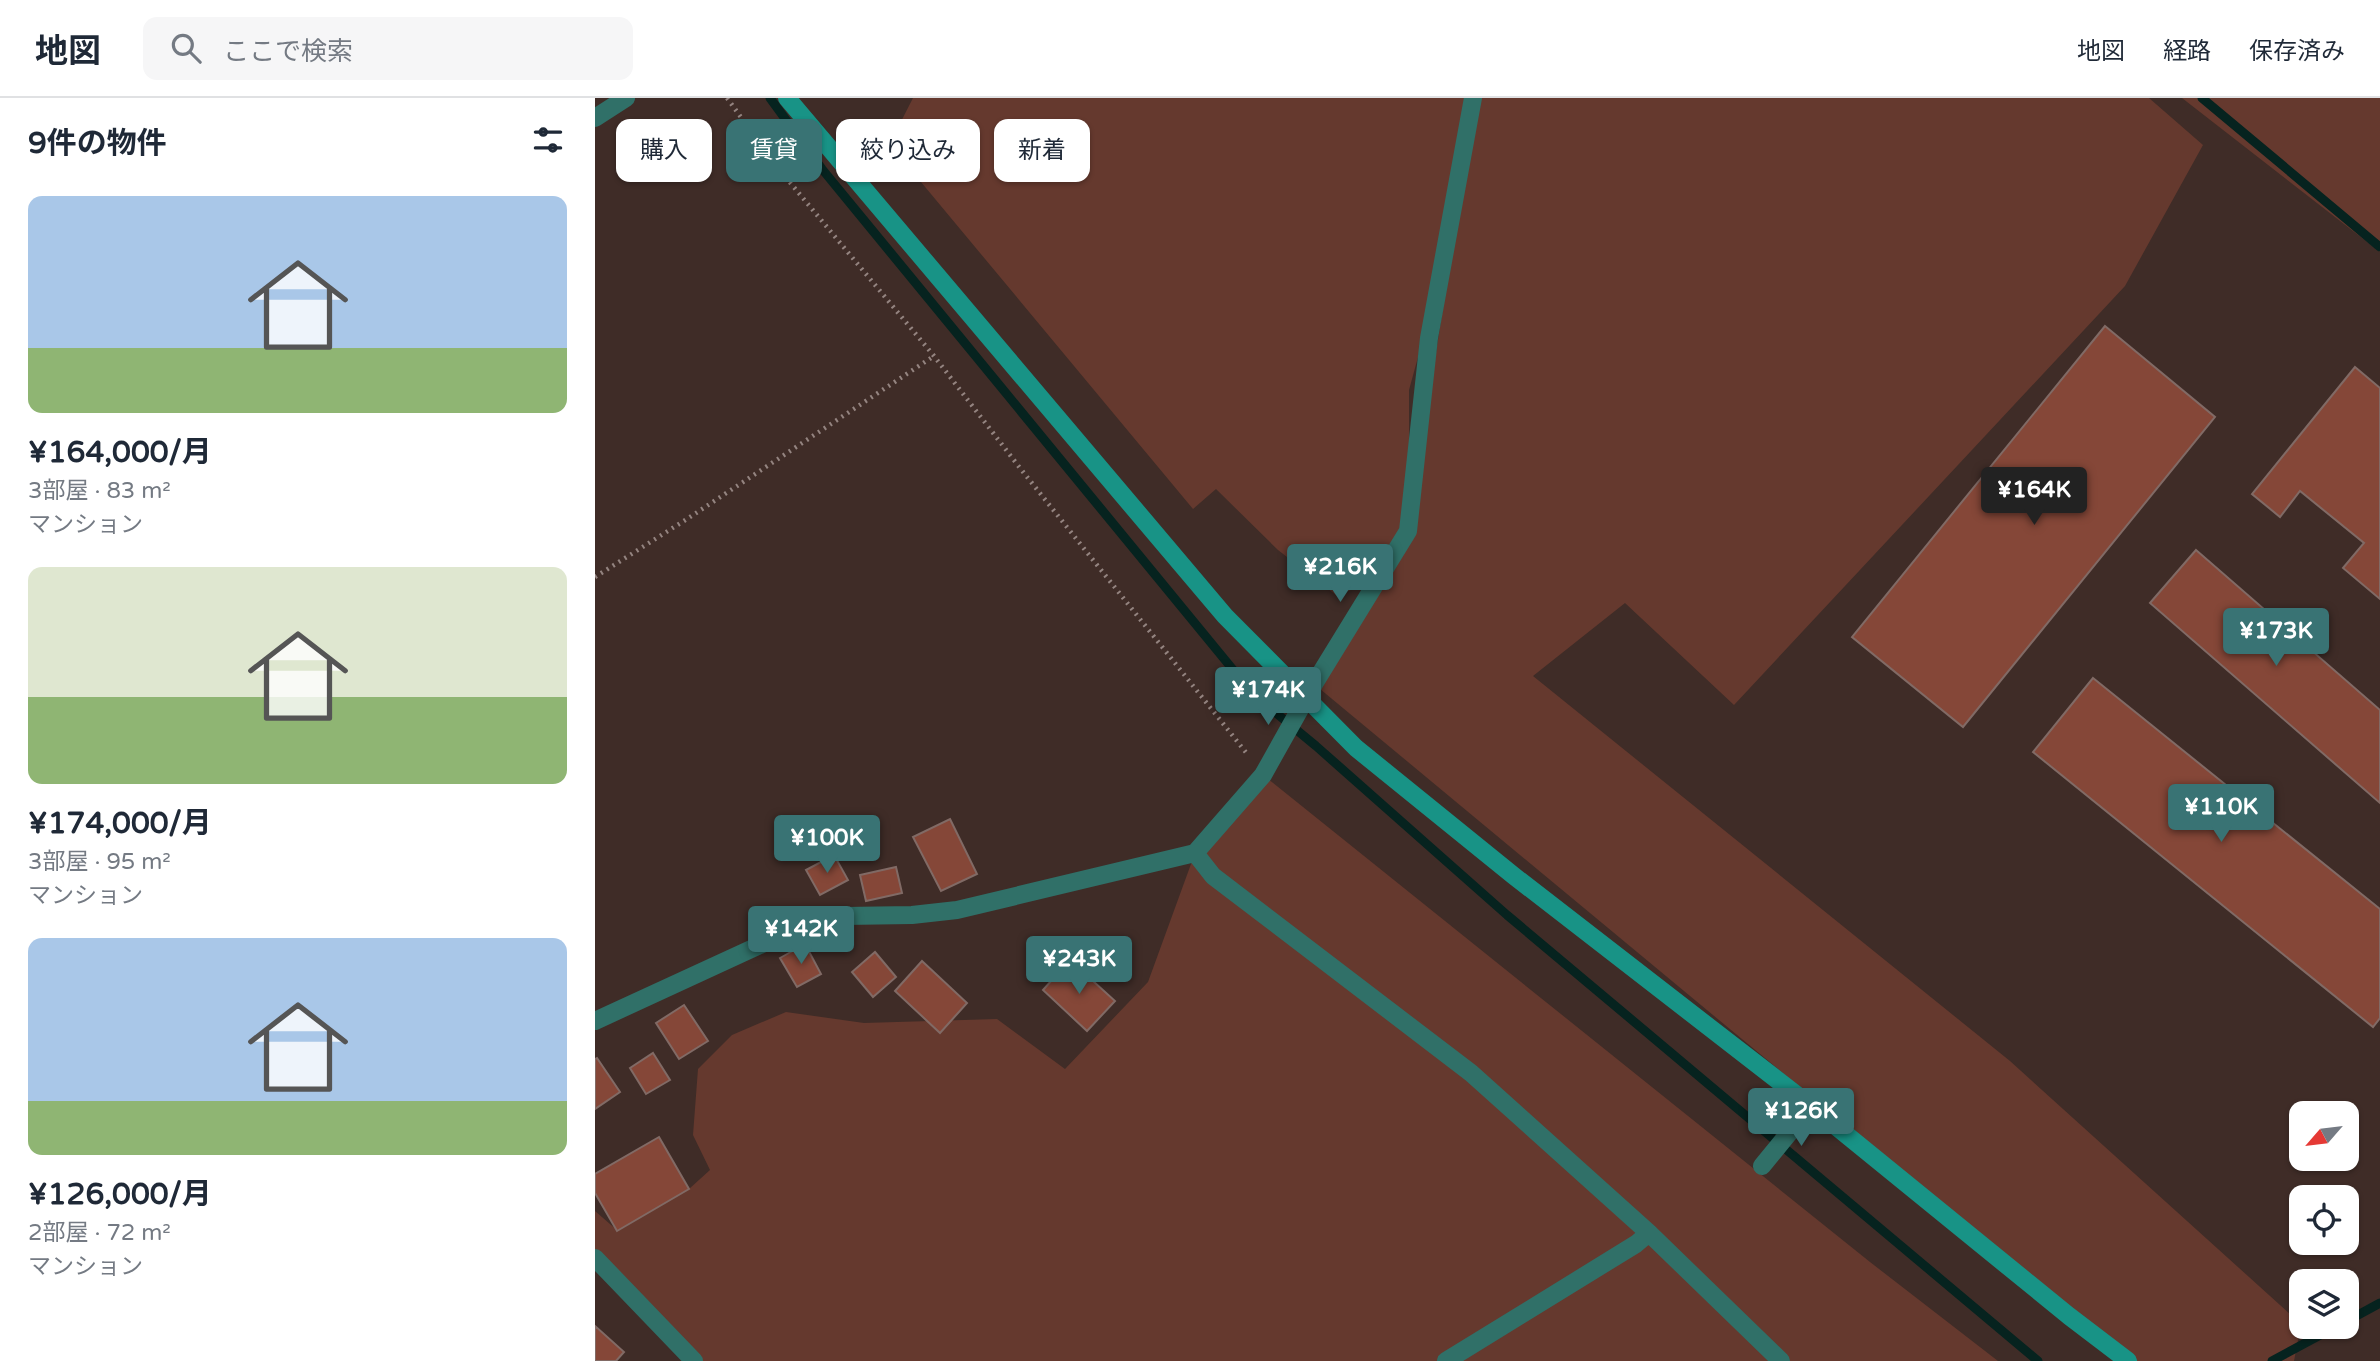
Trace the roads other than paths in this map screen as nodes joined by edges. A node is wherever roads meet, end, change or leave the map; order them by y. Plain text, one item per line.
1 (626, 98) edge
2 (787, 98) edge
3 (1473, 98) edge
4 (595, 118) edge
5 (1306, 698) junction
6 (1195, 853) junction
7 (595, 1021) edge
8 (1811, 1107) junction
9 (1762, 1166) dead end
10 (1649, 1233) junction
11 (595, 1258) edge
12 (694, 1361) edge
13 (1446, 1361) edge
14 (1781, 1361) edge
15 (2128, 1361) edge

1 - 4 street
2 - 5 street
3 - 5 street
5 - 6 street
5 - 8 street
6 - 7 street
6 - 10 street
8 - 9 street
8 - 15 street
10 - 13 street
10 - 14 street
11 - 12 street

